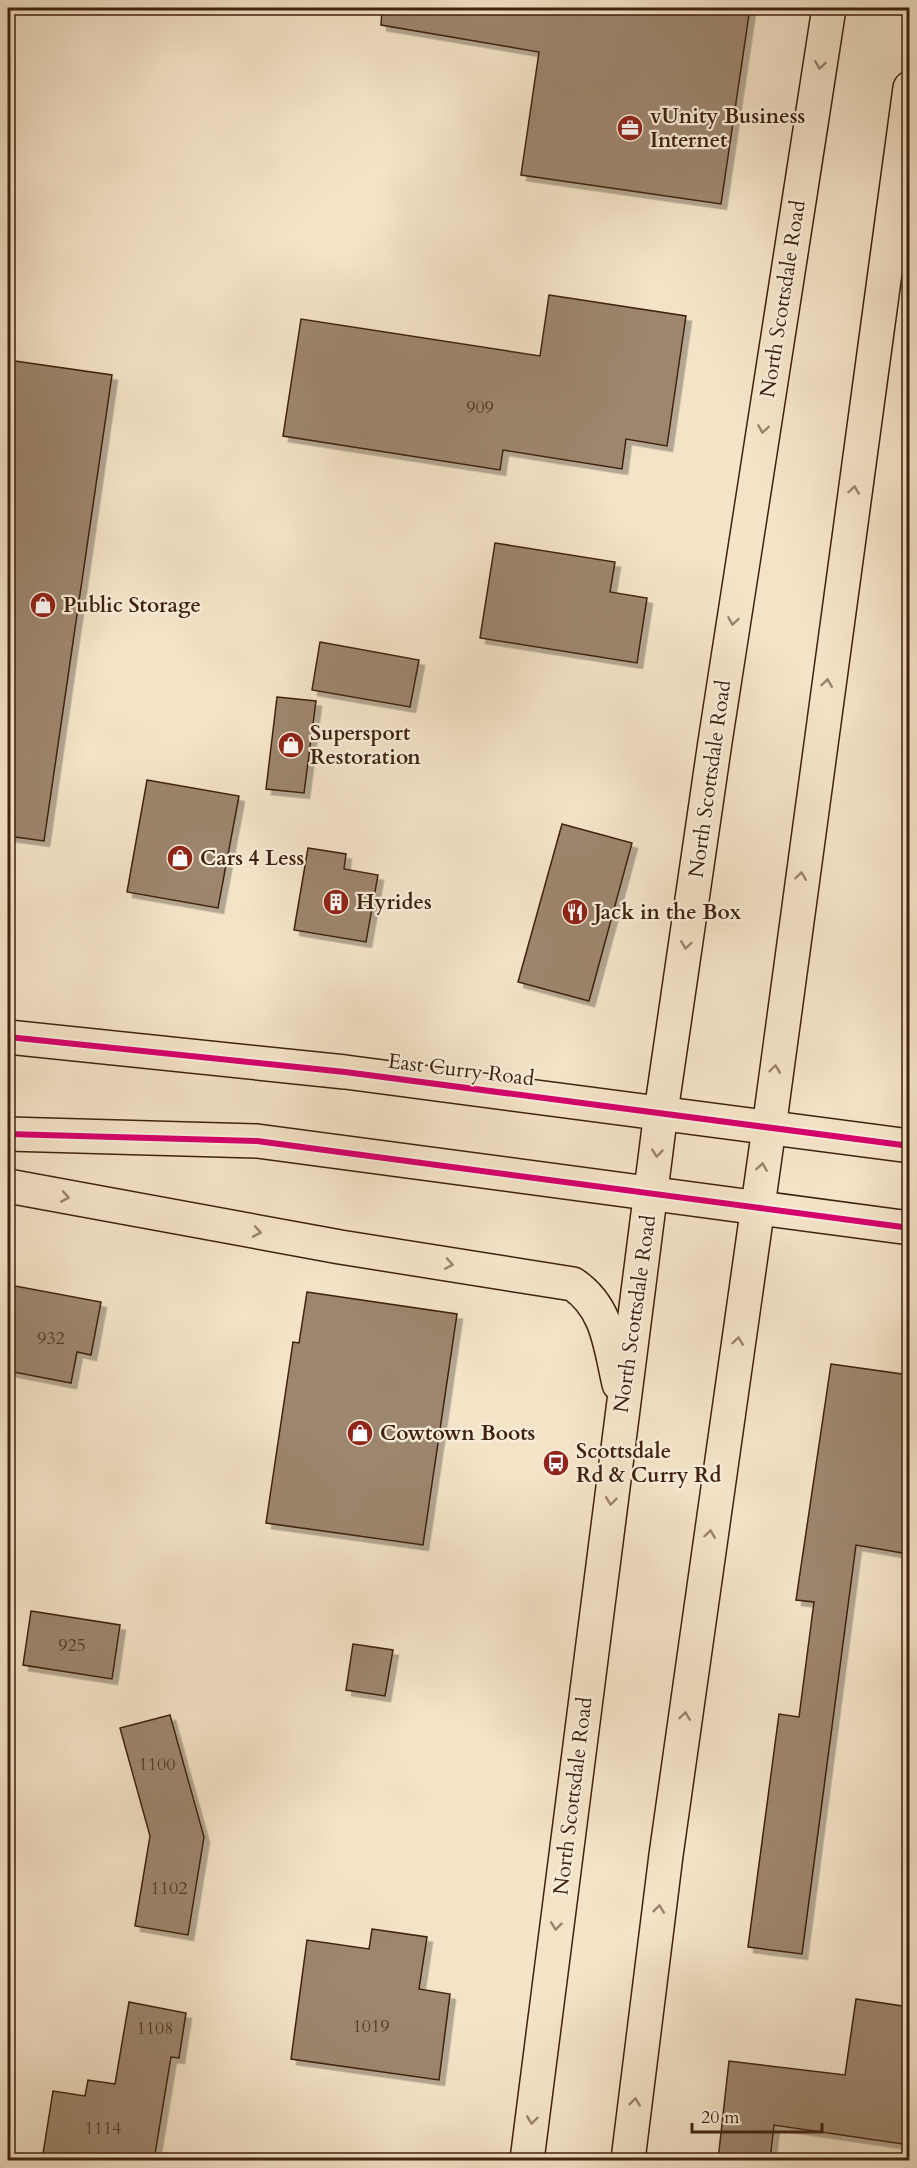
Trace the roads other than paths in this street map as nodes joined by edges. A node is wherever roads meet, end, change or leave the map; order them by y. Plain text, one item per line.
1 (829, 8) edge
2 (909, 88) edge
3 (8, 1037) edge
4 (662, 1112) junction
5 (769, 1128) junction
6 (8, 1134) edge
7 (909, 1146) edge
8 (8, 1186) edge
9 (652, 1193) junction
10 (755, 1207) junction
11 (909, 1228) edge
12 (623, 1400) junction
13 (527, 2160) edge
14 (628, 2160) edge

1 -> 4 main road, North Scottsdale Road
5 -> 2 main road
3 - 4 main road, East Curry Road
4 - 5 main road, East Curry Road
4 -> 9 main road, North Scottsdale Road
5 - 7 main road, East Curry Road
10 -> 5 main road
6 - 9 main road
8 -> 12 main road
9 - 10 main road
9 - 12 main road, North Scottsdale Road
10 - 11 main road
14 -> 10 main road
12 -> 13 main road, North Scottsdale Road

